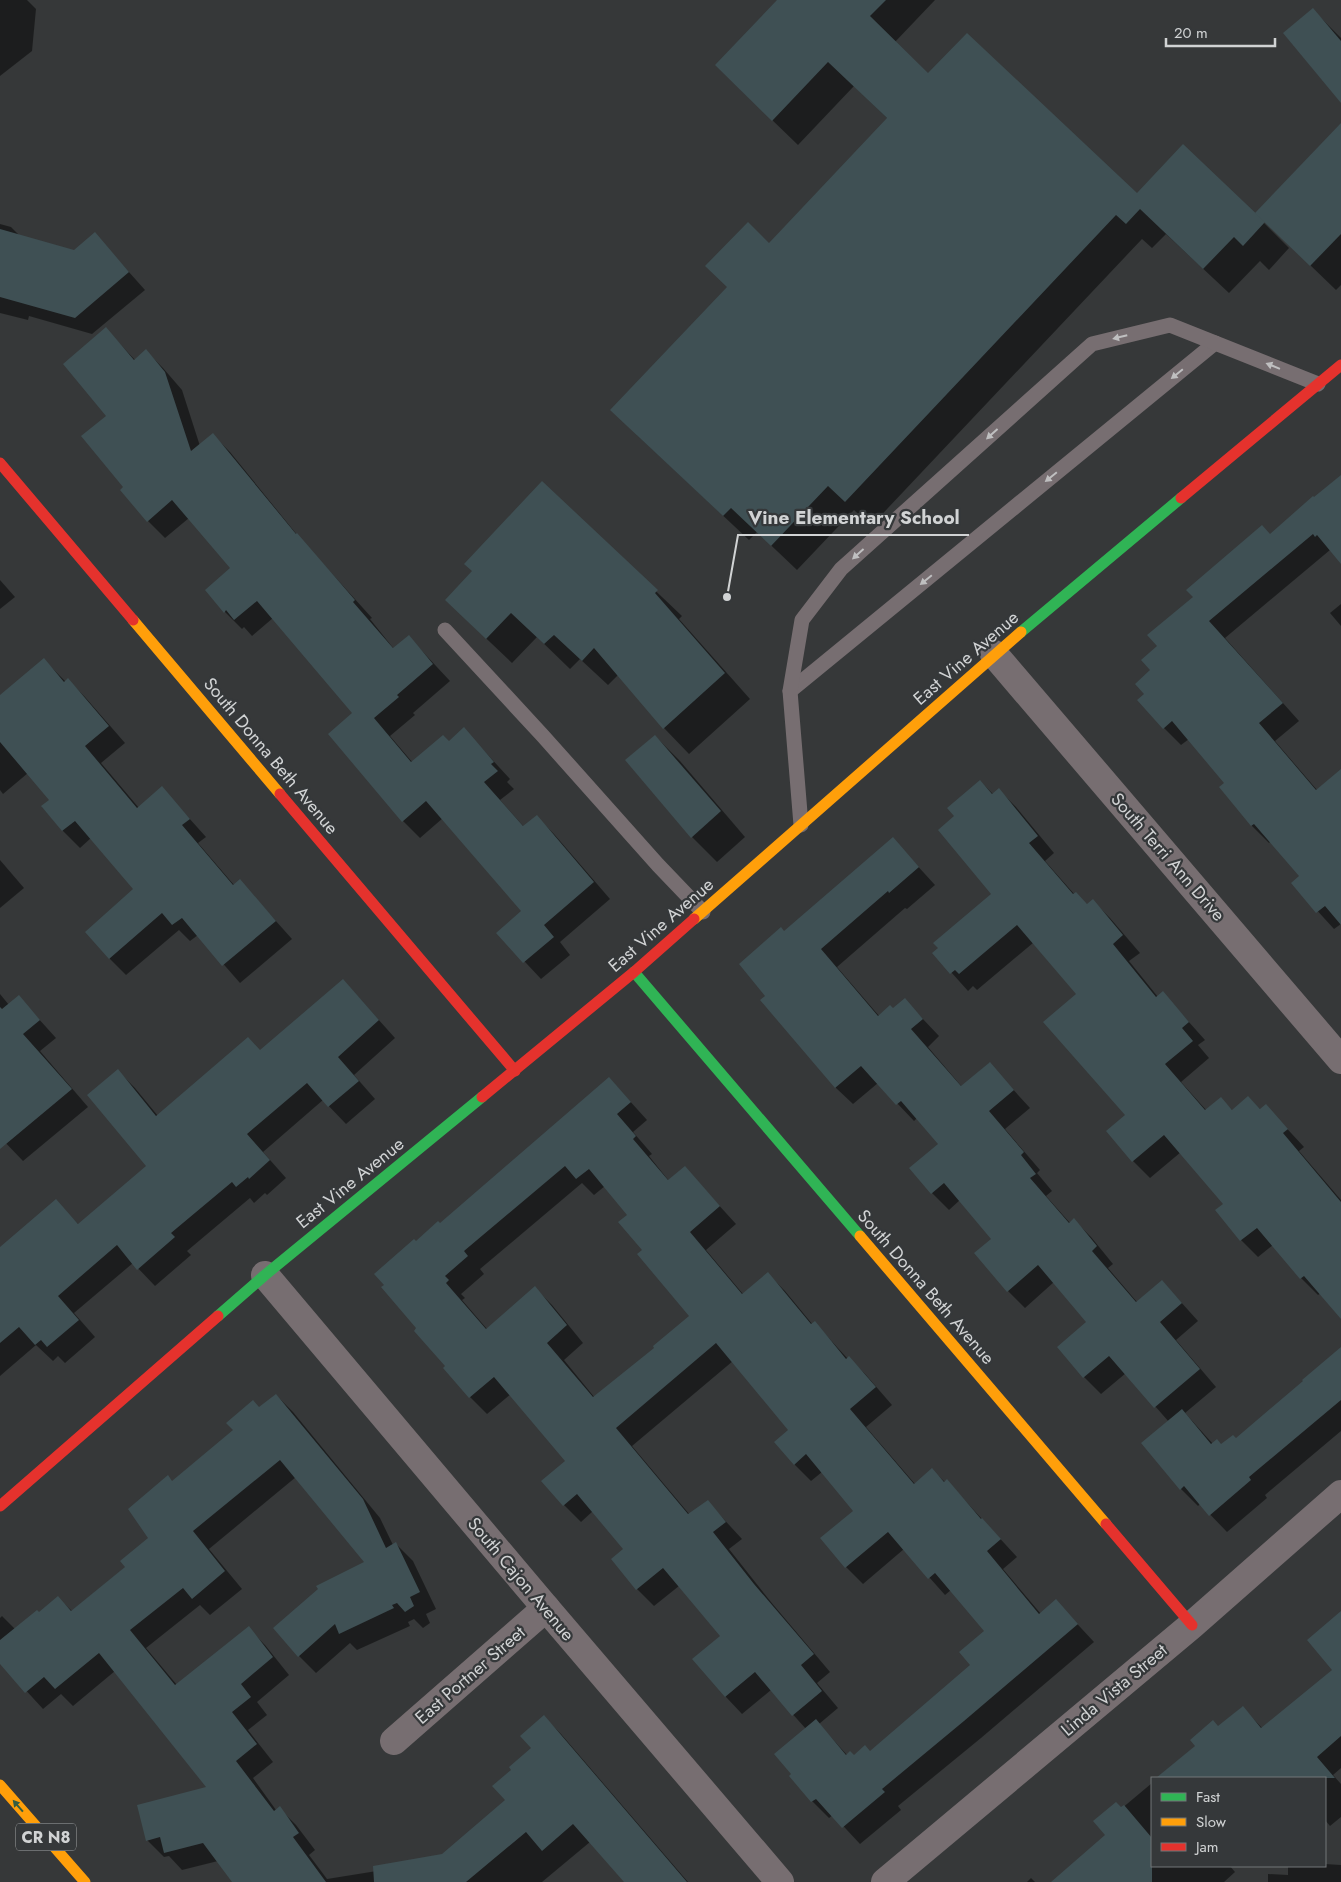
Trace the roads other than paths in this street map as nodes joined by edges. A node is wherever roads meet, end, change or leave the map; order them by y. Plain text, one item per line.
1 (1215, 343) junction
2 (1341, 365) edge
3 (1318, 384) junction
4 (0, 463) edge
5 (445, 630) dead end
6 (994, 654) junction
7 (790, 691) junction
8 (801, 825) junction
9 (703, 912) junction
10 (634, 972) junction
11 (1341, 1060) edge
12 (514, 1071) junction
13 (265, 1275) junction
14 (1341, 1494) edge
15 (0, 1506) edge
16 (546, 1608) junction
17 (1192, 1624) junction
18 (394, 1741) dead end
19 (0, 1785) edge
20 (85, 1882) edge
21 (780, 1882) edge
22 (885, 1882) edge

3 -> 1 lane
1 -> 7 lane
1 -> 7 lane
2 - 3 street, East Vine Avenue
3 - 6 street, East Vine Avenue
4 - 12 street, South Donna Beth Avenue
5 - 9 lane
6 - 8 street, East Vine Avenue
6 - 11 street, South Terri Ann Drive
7 - 8 lane
8 - 9 street, East Vine Avenue
9 - 10 street, East Vine Avenue
10 - 12 street, East Vine Avenue
10 - 17 street, South Donna Beth Avenue
12 - 13 street, East Vine Avenue
13 - 15 street, East Vine Avenue
13 - 16 street, South Cajon Avenue
14 - 17 street, Linda Vista Street
16 - 18 street, East Portner Street
16 - 21 street, South Cajon Avenue
17 - 22 street, Linda Vista Street
20 -> 19 street, CR N8

